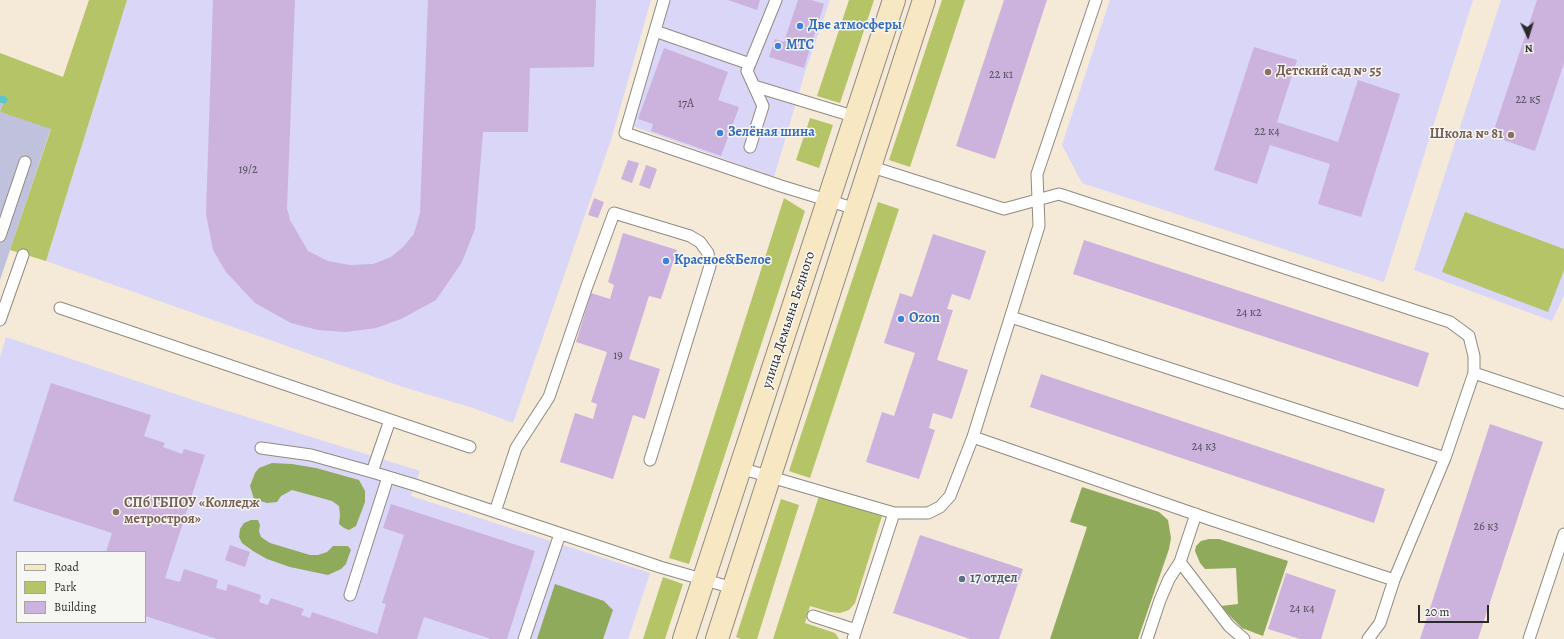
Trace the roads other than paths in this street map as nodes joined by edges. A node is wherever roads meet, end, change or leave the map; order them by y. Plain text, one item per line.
1 (664, 0) edge
2 (776, 0) edge
3 (894, 0) edge
4 (924, 0) edge
5 (1096, 0) edge
6 (655, 31) junction
7 (750, 64) junction
8 (754, 86) junction
9 (856, 117) junction
10 (750, 147) dead end
11 (25, 162) dead end
12 (869, 166) junction
13 (828, 201) junction
14 (1037, 201) junction
15 (856, 209) junction
16 (0, 236) edge
17 (23, 255) dead end
18 (60, 308) dead end
19 (1011, 317) junction
20 (0, 320) edge
21 (1474, 373) junction
22 (1564, 403) edge
23 (390, 420) junction
24 (973, 437) junction
25 (470, 447) dead end
26 (261, 448) dead end
27 (1445, 458) junction
28 (650, 460) dead end
29 (740, 468) junction
30 (372, 472) junction
31 (388, 476) junction
32 (769, 476) junction
33 (495, 512) junction
34 (894, 512) junction
35 (1196, 514) junction
36 (560, 534) junction
37 (1564, 534) edge
38 (1180, 562) junction
39 (704, 579) junction
40 (1394, 580) junction
41 (733, 588) junction
42 (350, 595) dead end
43 (813, 616) dead end
44 (854, 634) edge
45 (524, 639) edge
46 (684, 639) edge
47 (716, 639) edge
48 (1147, 639) edge
49 (1244, 639) edge
50 (1368, 639) edge
51 (1529, 639) edge

1 - 6 lane
2 - 7 lane
3 - 9 street, улица Демьяна Бедного
4 - 12 street, улица Демьяна Бедного
5 - 14 lane
6 - 7 lane
6 - 13 lane
7 - 8 lane
8 - 9 lane
8 - 10 lane
9 - 13 street, улица Демьяна Бедного
11 - 16 lane
12 - 14 lane
12 - 15 street, улица Демьяна Бедного
13 - 15 lane
13 - 29 street, улица Демьяна Бедного
14 - 19 lane
14 - 21 lane
15 - 32 street, улица Демьяна Бедного
17 - 20 lane
18 - 23 lane
19 - 24 lane
19 - 27 lane
21 - 22 lane
21 - 27 lane
23 - 25 lane
23 - 30 lane
24 - 34 lane
24 - 35 lane
26 - 30 lane
27 - 40 lane
28 - 33 lane
29 - 32 lane
29 - 39 street, улица Демьяна Бедного
30 - 31 lane
31 - 33 lane
31 - 42 lane
32 - 34 lane
32 - 41 street, улица Демьяна Бедного
33 - 36 lane
34 - 44 lane
35 - 38 lane
35 - 40 lane
36 - 39 lane
36 - 45 lane
37 - 51 lane
38 - 48 lane
38 - 49 lane
39 - 41 lane
39 - 46 street, улица Демьяна Бедного
40 - 50 lane
41 - 47 street, улица Демьяна Бедного
43 - 44 lane

